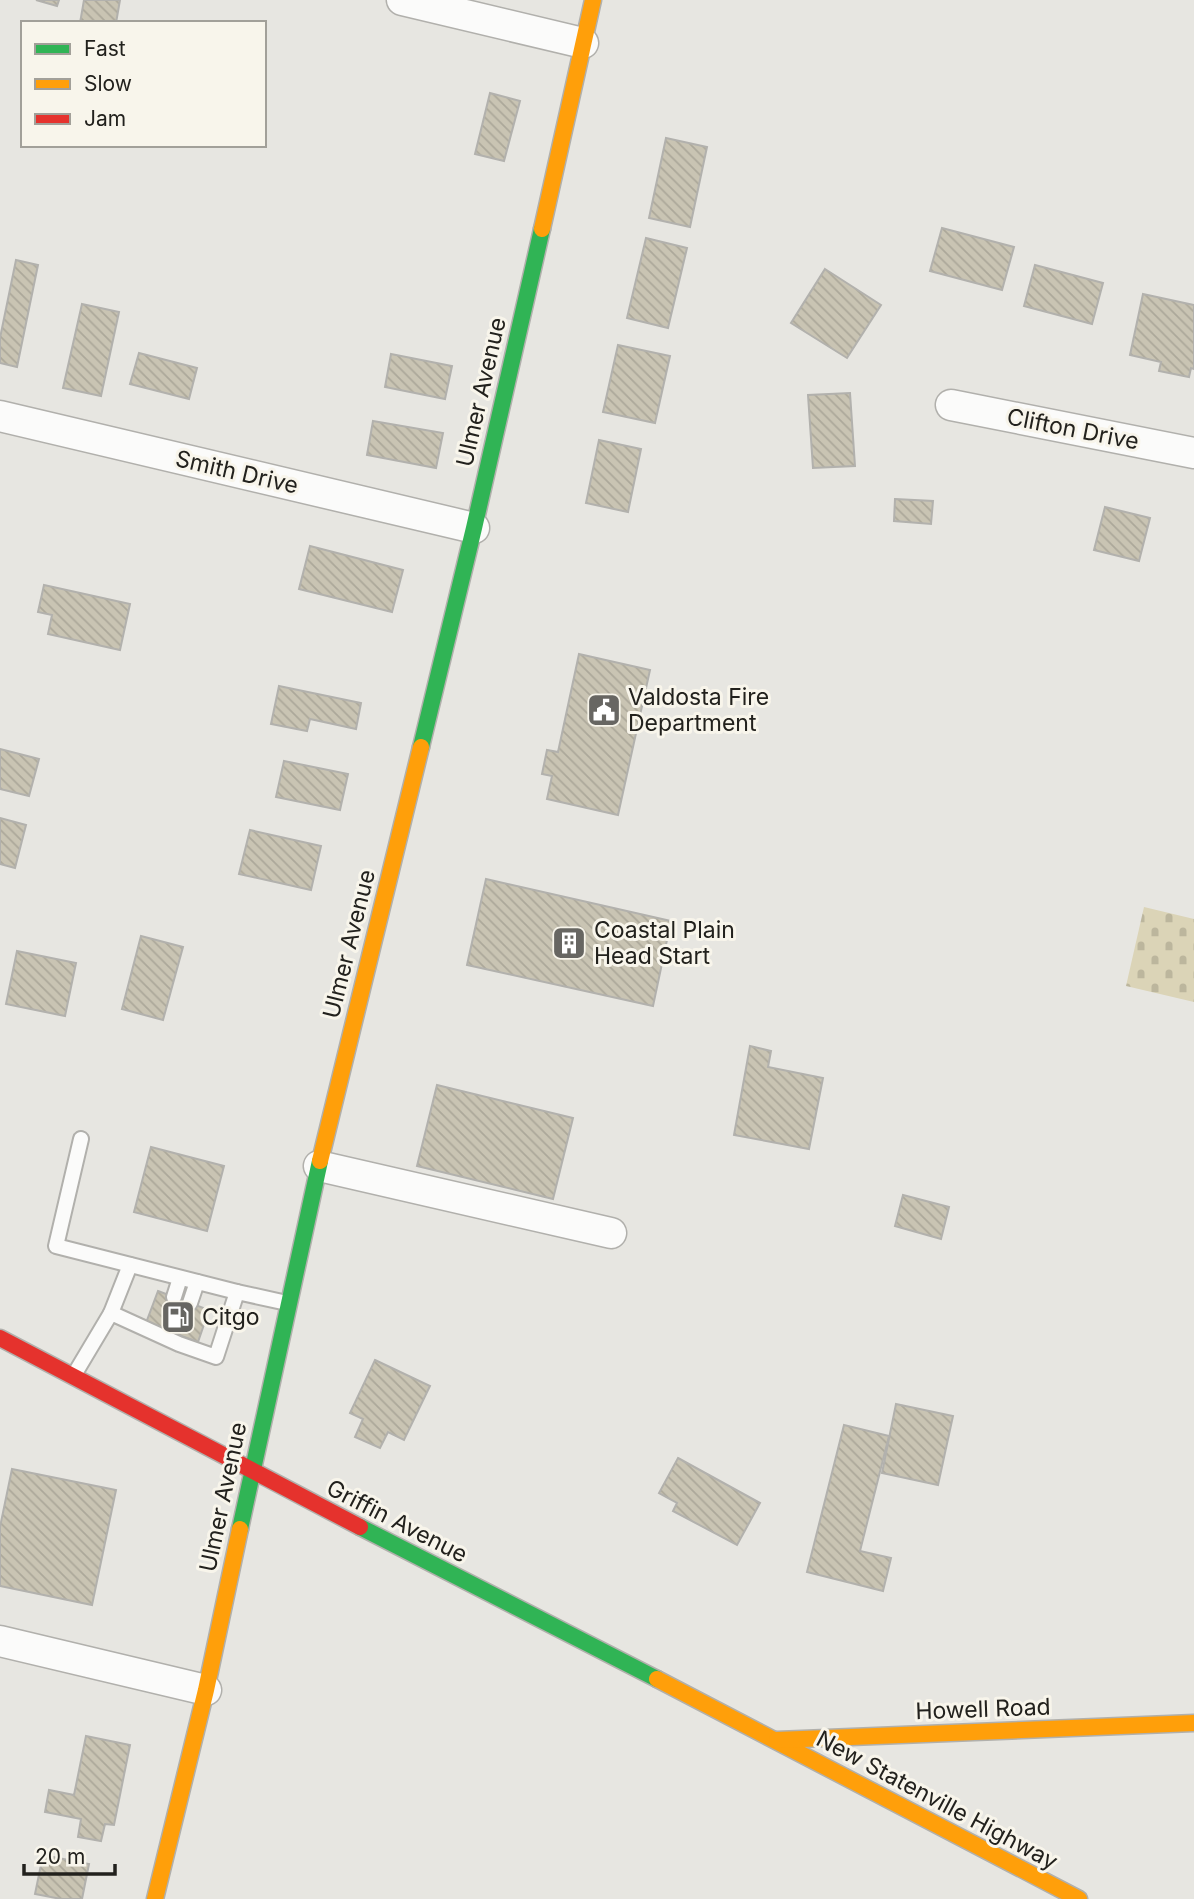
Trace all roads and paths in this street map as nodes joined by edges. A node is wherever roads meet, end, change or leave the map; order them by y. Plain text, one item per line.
1 (402, 0) edge
2 (593, 0) edge
3 (583, 43) junction
4 (951, 405) dead end
5 (0, 416) edge
6 (1194, 453) edge
7 (474, 528) junction
8 (81, 1139) dead end
9 (319, 1166) junction
10 (611, 1233) dead end
11 (130, 1265) junction
12 (180, 1278) junction
13 (197, 1282) junction
14 (237, 1292) junction
15 (174, 1297) dead end
16 (190, 1303) dead end
17 (289, 1303) junction
18 (111, 1313) junction
19 (0, 1338) edge
20 (74, 1376) junction
21 (252, 1472) junction
22 (0, 1641) edge
23 (206, 1690) junction
24 (1194, 1723) edge
25 (775, 1740) junction
26 (155, 1899) edge
27 (1079, 1899) edge

1 - 3 street
2 - 3 main road, Ulmer Avenue
3 - 7 main road, Ulmer Avenue
4 - 6 street, Clifton Drive
5 - 7 street, Smith Drive
7 - 9 main road, Ulmer Avenue
8 - 11 lane
9 - 10 street
9 - 17 main road, Ulmer Avenue
11 - 12 lane
11 - 18 lane
12 - 13 lane
12 - 15 lane
13 - 14 lane
13 - 16 lane
14 - 17 lane
14 - 18 lane
17 - 21 main road, Ulmer Avenue
18 - 20 lane
19 - 20 main road, Griffin Avenue
20 - 21 main road, Griffin Avenue
21 - 23 main road, Ulmer Avenue
21 - 25 main road, Griffin Avenue
22 - 23 street
23 - 26 main road, Ulmer Avenue
24 - 25 main road, Howell Road
25 - 27 main road, New Statenville Highway

